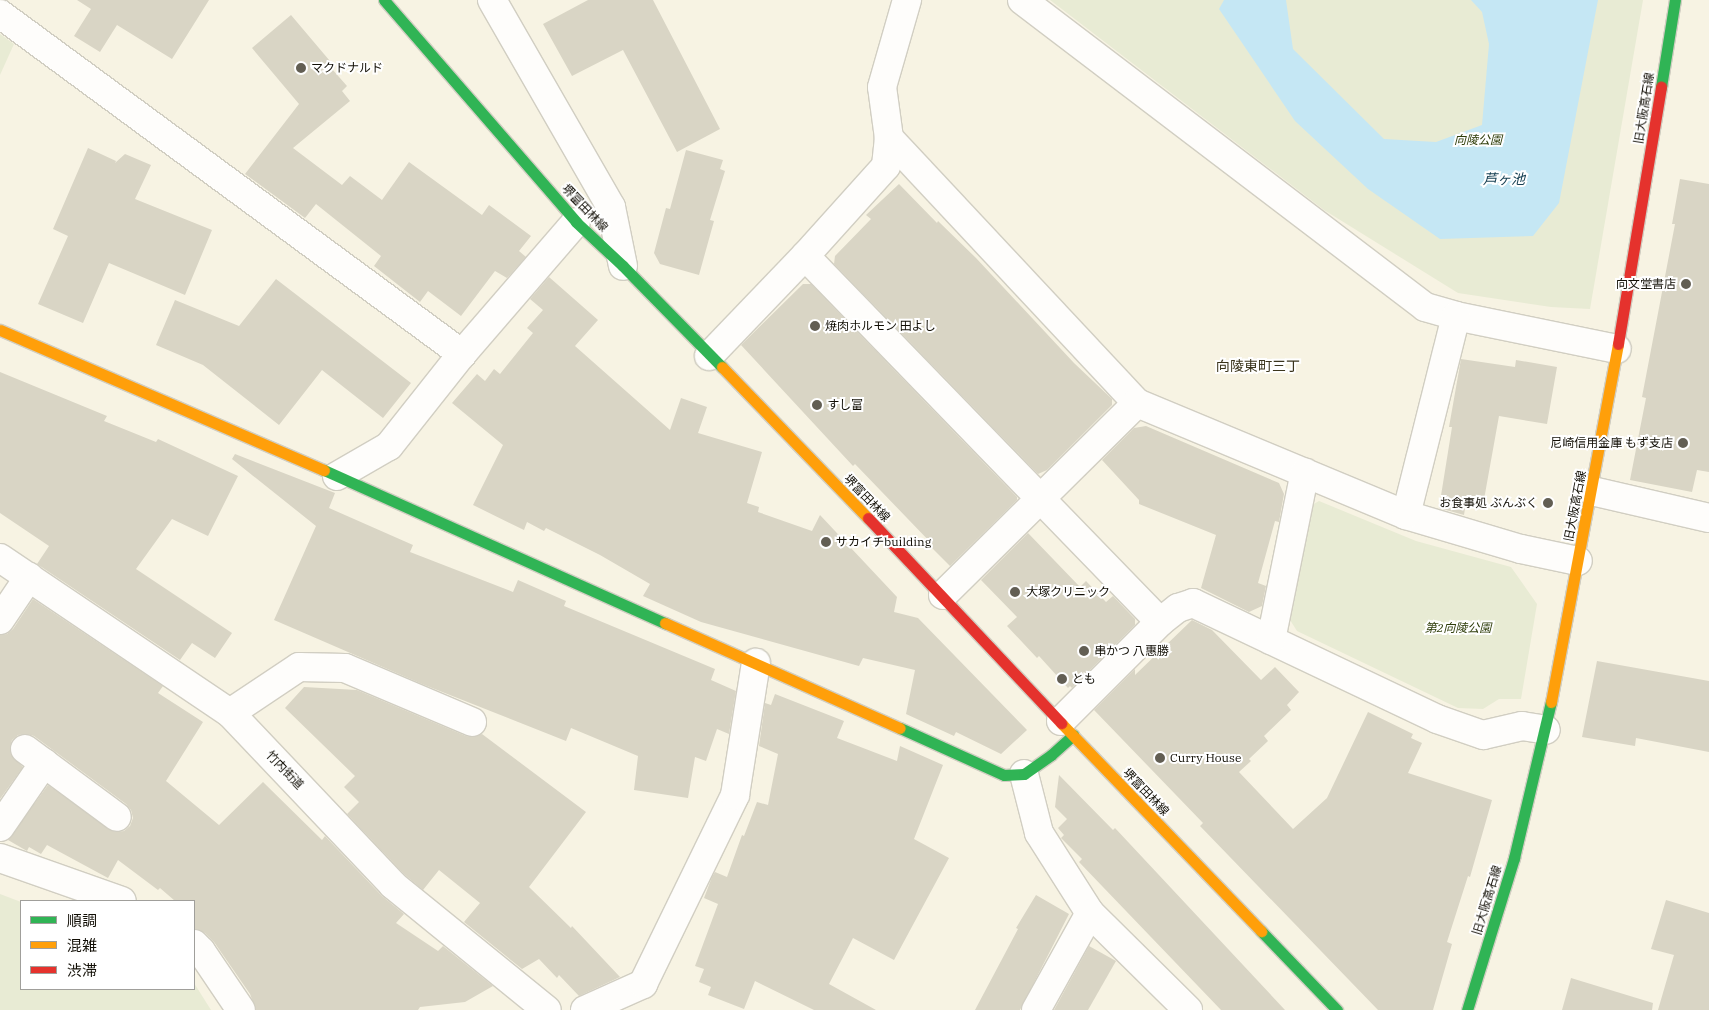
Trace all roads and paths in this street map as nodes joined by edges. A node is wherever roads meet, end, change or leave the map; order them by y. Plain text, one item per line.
1 (384, 0) edge
2 (492, 0) edge
3 (908, 0) edge
4 (1022, 0) edge
5 (1675, 0) edge
6 (0, 14) edge
7 (889, 138) junction
8 (576, 222) junction
9 (805, 256) junction
10 (623, 266) junction
11 (1456, 316) junction
12 (0, 330) edge
13 (1617, 349) junction
14 (462, 354) junction
15 (709, 356) junction
16 (1137, 403) junction
17 (1305, 472) junction
18 (336, 476) junction
19 (1592, 491) junction
20 (1041, 501) junction
21 (1406, 515) junction
22 (1709, 518) edge
23 (0, 558) edge
24 (1578, 561) junction
25 (29, 577) junction
26 (943, 595) junction
27 (0, 620) edge
28 (1160, 622) junction
29 (1271, 640) junction
30 (756, 663) junction
31 (230, 713) junction
32 (472, 722) dead end
33 (1067, 728) junction
34 (1546, 730) junction
35 (1024, 774) junction
36 (117, 817) dead end
37 (0, 827) edge
38 (0, 858) edge
39 (119, 900) edge
40 (1090, 914) junction
41 (195, 945) edge
42 (241, 1010) edge
43 (547, 1010) edge
44 (584, 1010) edge
45 (1036, 1010) edge
46 (1188, 1010) edge
47 (1337, 1010) edge
48 (1467, 1010) edge

1 - 8 main road, 堺富田林線
2 - 10 street
3 - 7 street
4 - 11 street
5 - 13 main road, 旧大阪高石線
6 - 14 street
7 - 9 street
7 - 16 street
8 - 10 main road, 堺富田林線
8 - 14 street
9 - 15 street
9 - 20 street
10 - 15 main road, 堺富田林線
11 - 13 street
11 - 21 street
12 - 18 main road
13 - 19 main road, 旧大阪高石線
14 - 18 street
15 - 26 main road, 堺富田林線
16 - 17 street
16 - 20 street
17 - 21 street
17 - 29 street
18 - 30 main road
19 - 22 street
19 - 24 main road, 旧大阪高石線
20 - 26 street
20 - 28 street
21 - 24 street
23 - 25 street, 竹内街道
24 - 34 main road, 旧大阪高石線
25 - 27 street
25 - 31 street, 竹内街道
26 - 33 main road, 堺富田林線
28 - 29 street
28 - 33 street
29 - 34 street
30 - 35 main road
30 - 44 street
31 - 32 street
31 - 43 street, 竹内街道
33 - 35 main road
33 - 47 main road, 堺富田林線
34 - 48 main road, 旧大阪高石線
35 - 40 street
36 - 37 street
38 - 39 street
40 - 45 street
40 - 46 street
41 - 42 street

